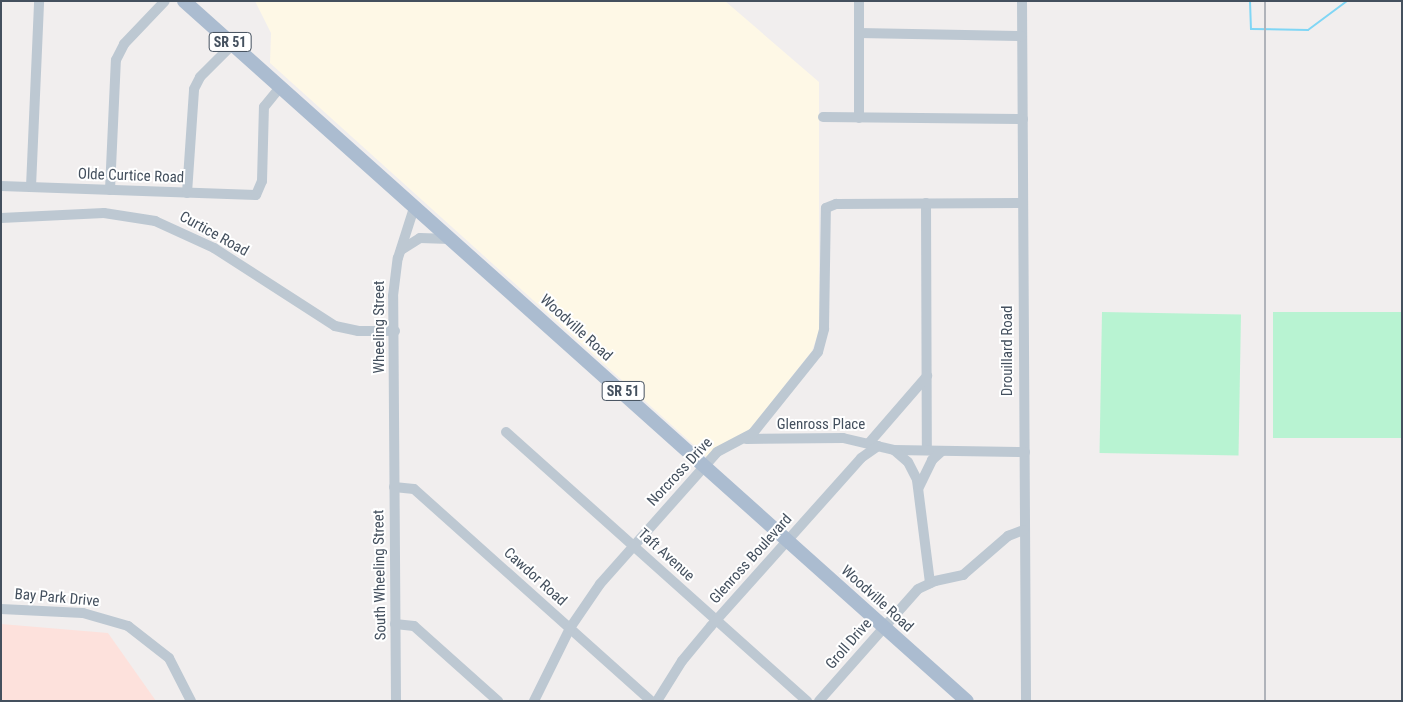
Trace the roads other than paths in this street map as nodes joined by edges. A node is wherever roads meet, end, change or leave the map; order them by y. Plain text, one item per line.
1 (40, 1) edge
2 (165, 1) edge
3 (184, 1) edge
4 (859, 1) edge
5 (1022, 1) edge
6 (859, 33) junction
7 (1022, 36) junction
8 (232, 44) junction
9 (280, 87) junction
10 (823, 117) dead end
11 (859, 118) junction
12 (1023, 119) junction
13 (1, 186) edge
14 (31, 187) junction
15 (110, 190) junction
16 (187, 193) junction
17 (926, 203) junction
18 (1023, 203) junction
19 (414, 208) junction
20 (1, 218) edge
21 (450, 239) junction
22 (399, 253) junction
23 (395, 331) junction
24 (927, 376) junction
25 (506, 432) dead end
26 (746, 439) junction
27 (874, 445) junction
28 (393, 449) joint
29 (894, 450) junction
30 (927, 450) junction
31 (942, 451) junction
32 (1024, 452) junction
33 (705, 466) junction
34 (394, 487) junction
35 (919, 488) junction
36 (1024, 530) junction
37 (787, 541) junction
38 (633, 546) junction
39 (930, 583) junction
40 (1, 609) edge
41 (716, 620) junction
42 (396, 624) junction
43 (884, 627) junction
44 (570, 628) junction
45 (192, 701) edge
46 (396, 701) edge
47 (498, 701) edge
48 (534, 701) edge
49 (651, 701) edge
50 (657, 701) edge
51 (807, 701) edge
52 (819, 701) edge
53 (967, 701) edge
54 (1026, 701) edge

1 - 14 street
2 - 15 street
3 - 8 main road, Woodville Road / SR 51
4 - 6 street
5 - 7 street, Drouillard Road
6 - 7 street
6 - 11 street
7 - 12 street, Drouillard Road
8 - 9 main road, Woodville Road / SR 51
8 - 16 street
9 - 16 street, Olde Curtice Road
9 - 19 main road, Woodville Road / SR 51
10 - 11 street
11 - 12 street
12 - 18 street, Drouillard Road
13 - 14 street, Olde Curtice Road
14 - 15 street, Olde Curtice Road
15 - 16 street, Olde Curtice Road
17 - 18 street
17 - 24 street
17 - 26 street, Norcross Drive
18 - 32 street, Drouillard Road
19 - 21 main road, Woodville Road / SR 51
19 - 22 street, Wheeling Street
20 - 23 street, Curtice Road
21 - 22 street
21 - 33 main road, Woodville Road / SR 51
22 - 23 street, Wheeling Street
23 - 28 street, Wheeling Street
24 - 27 street, Glenross Place
24 - 30 street
25 - 38 street, Taft Avenue
26 - 27 street, Glenross Place
26 - 33 street, Norcross Drive
27 - 29 street
27 - 37 street, Glenross Boulevard
28 - 34 street, South Wheeling Street
29 - 30 street
29 - 35 street
30 - 31 street
31 - 32 street
31 - 35 street
32 - 36 street, Drouillard Road
33 - 37 main road, Woodville Road / SR 51
33 - 38 street, Norcross Drive
34 - 42 street, South Wheeling Street
34 - 44 street, Cawdor Road
35 - 39 street
36 - 39 street, Groll Drive
36 - 54 street, Drouillard Road
37 - 41 street, Glenross Boulevard
37 - 43 main road, Woodville Road / SR 51
38 - 41 street, Taft Avenue
38 - 44 street, Norcross Drive
39 - 43 street, Groll Drive
40 - 45 street, Bay Park Drive
41 - 50 street, Glenross Boulevard
41 - 51 street, Taft Avenue
42 - 46 street, South Wheeling Street
42 - 47 street
43 - 52 street, Groll Drive
43 - 53 main road, Woodville Road / SR 51
44 - 48 street, Norcross Drive
44 - 49 street, Cawdor Road

